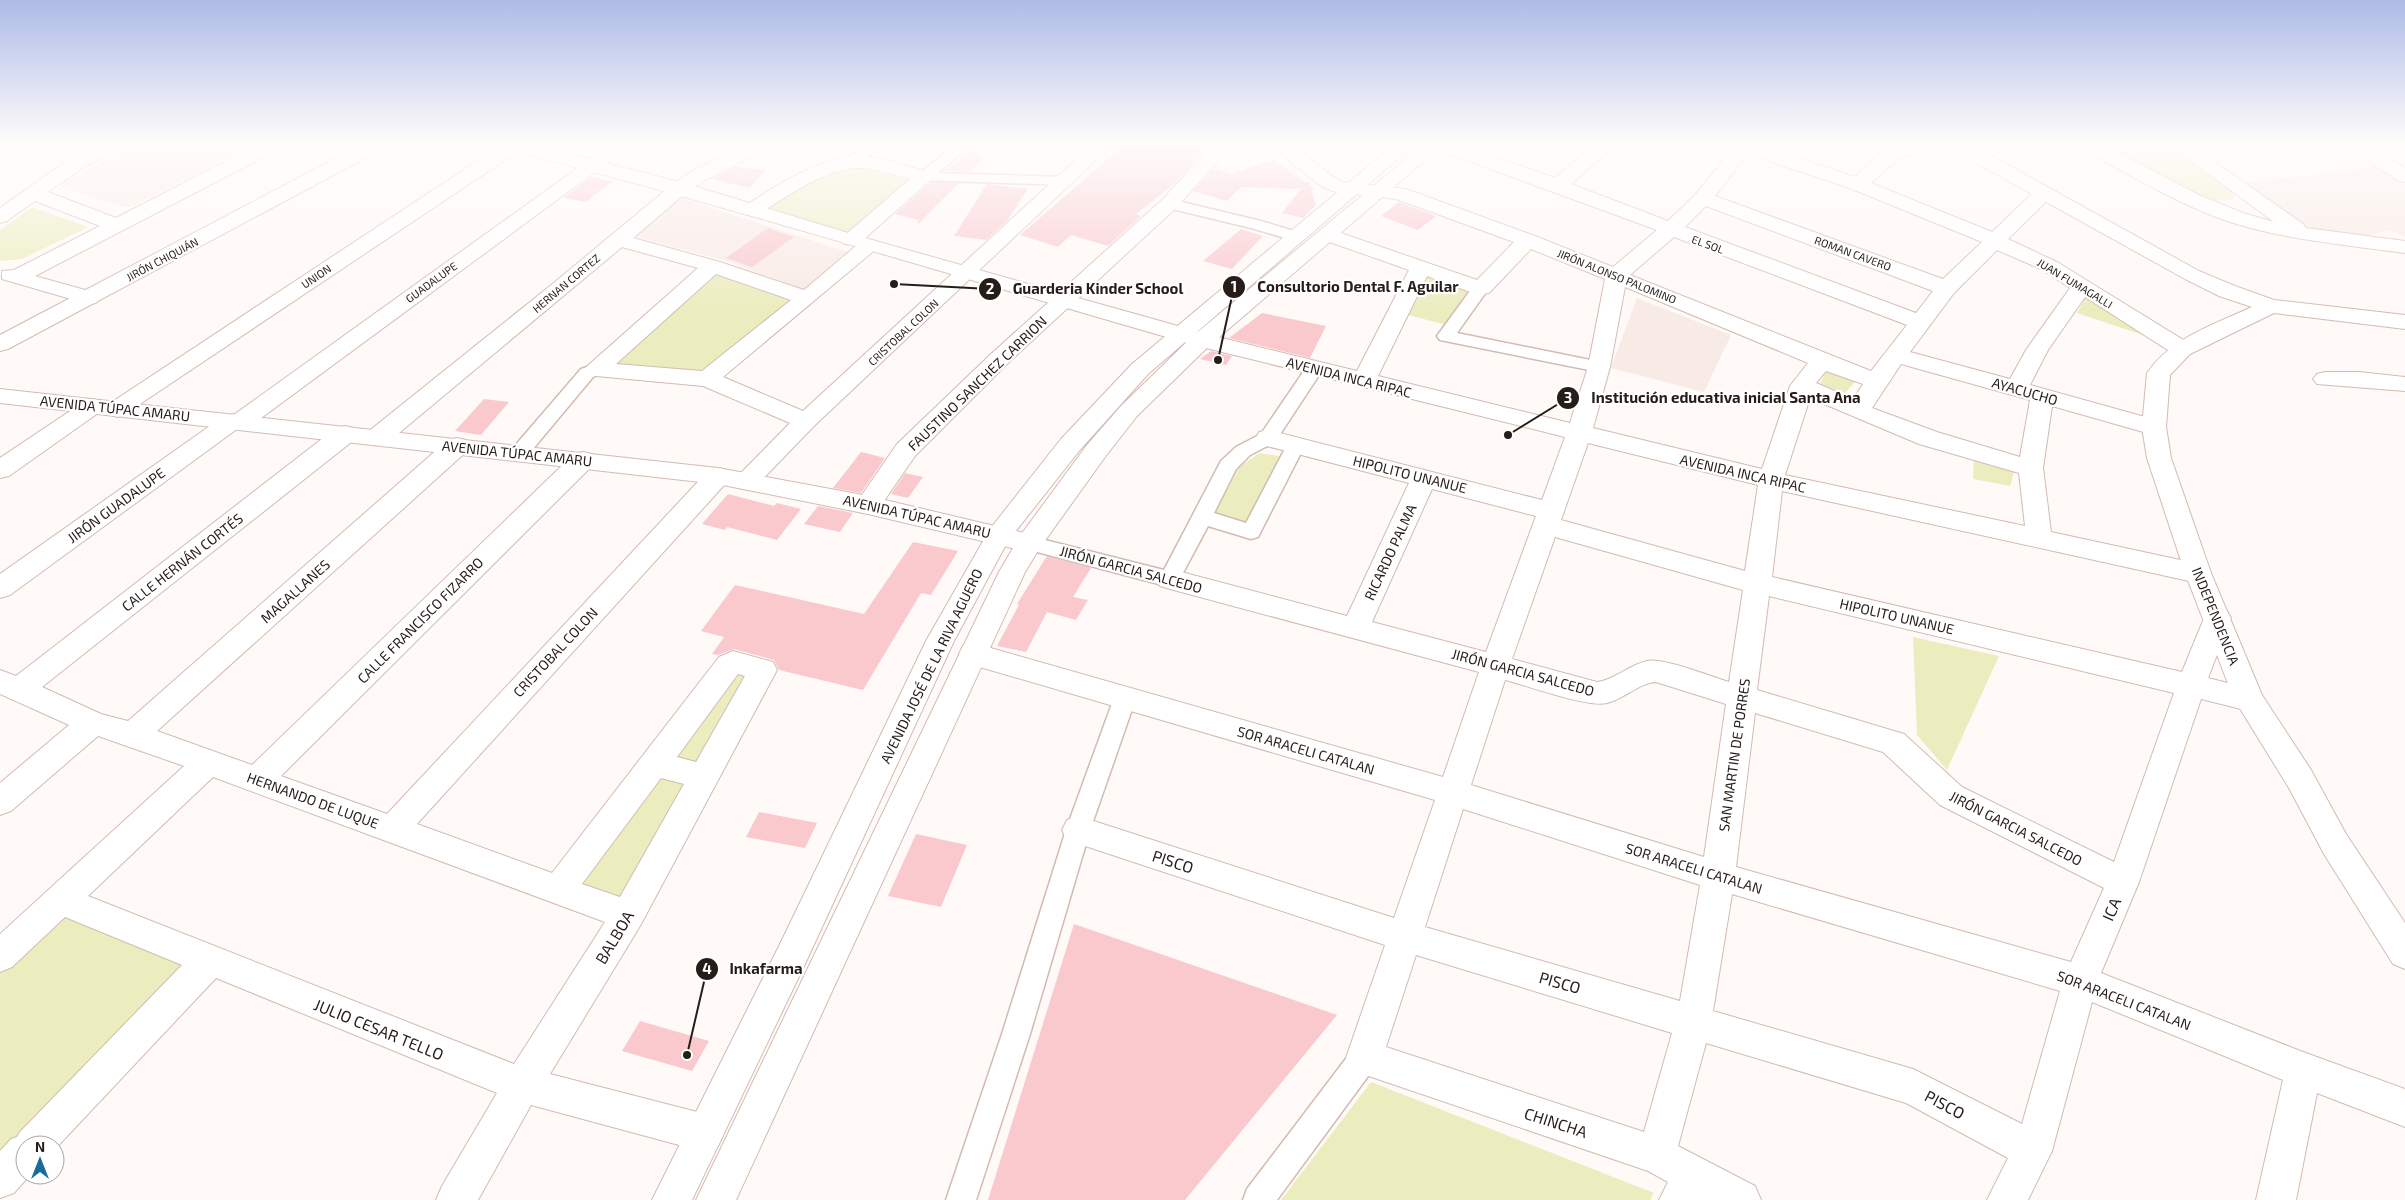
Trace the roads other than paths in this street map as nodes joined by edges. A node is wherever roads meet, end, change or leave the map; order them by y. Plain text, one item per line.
1 (25, 200) edge
2 (50, 200) edge
3 (165, 200) edge
4 (272, 200) edge
5 (430, 200) edge
6 (543, 200) edge
7 (666, 200) edge
8 (719, 200) edge
9 (769, 200) edge
10 (901, 200) edge
11 (1045, 200) edge
12 (1173, 200) edge
13 (1338, 200) edge
14 (1369, 200) edge
15 (1417, 200) edge
16 (1594, 200) edge
17 (1701, 200) edge
18 (1708, 200) edge
19 (1896, 200) edge
20 (2037, 200) edge
21 (2057, 200) edge
22 (2194, 200) edge
23 (2257, 200) edge
24 (1169, 204) junction
25 (752, 210) junction
26 (0, 217) edge
27 (117, 225) junction
28 (1670, 230) junction
29 (2304, 233) junction
30 (1328, 235) junction
31 (1295, 236) junction
32 (618, 240) junction
33 (1528, 240) junction
34 (1995, 240) junction
35 (860, 242) junction
36 (2405, 247) edge
37 (713, 266) junction
38 (1421, 268) junction
39 (968, 273) junction
40 (9, 275) edge
41 (1616, 276) junction
42 (2081, 287) junction
43 (1481, 288) junction
44 (1946, 288) junction
45 (88, 298) junction
46 (807, 298) junction
47 (1066, 300) junction
48 (2272, 306) junction
49 (1919, 322) junction
50 (2405, 322) edge
51 (1178, 334) junction
52 (1202, 340) junction
53 (0, 344) edge
54 (2182, 349) junction
55 (1896, 355) junction
56 (1822, 361) junction
57 (1599, 367) junction
58 (596, 369) junction
59 (1314, 369) junction
60 (707, 379) junction
61 (2325, 379) dead end
62 (1364, 381) junction
63 (1876, 381) junction
64 (2405, 384) edge
65 (1802, 386) junction
66 (2018, 388) junction
67 (0, 396) edge
68 (2042, 396) junction
69 (93, 406) junction
70 (117, 409) junction
71 (1858, 410) junction
72 (806, 421) junction
73 (236, 422) junction
74 (2154, 427) junction
75 (1579, 433) junction
76 (345, 434) junction
77 (378, 437) junction
78 (1268, 438) junction
79 (1296, 445) junction
80 (457, 446) junction
81 (520, 452) junction
82 (583, 460) junction
83 (2031, 468) junction
84 (0, 470) edge
85 (718, 476) junction
86 (1424, 478) junction
87 (747, 480) junction
88 (1771, 480) junction
89 (868, 505) junction
90 (1203, 517) junction
91 (1549, 518) junction
92 (2039, 538) junction
93 (1014, 539) junction
94 (2198, 573) junction
95 (1170, 579) junction
96 (1758, 583) junction
97 (0, 588) edge
98 (2217, 618) junction
99 (1356, 627) junction
100 (973, 654) junction
101 (1496, 664) junction
102 (10, 685) edge
103 (2191, 685) junction
104 (1125, 698) junction
105 (1741, 698) junction
106 (2249, 699) junction
107 (93, 723) junction
108 (133, 735) junction
109 (208, 763) junction
110 (654, 763) junction
111 (705, 777) junction
112 (257, 780) junction
113 (1454, 793) junction
114 (0, 802) edge
115 (393, 829) junction
116 (1078, 830) junction
117 (1718, 876) junction
118 (2123, 882) junction
119 (559, 889) junction
120 (61, 900) junction
121 (628, 915) junction
122 (1406, 937) junction
123 (2405, 953) edge
124 (0, 956) edge
125 (210, 961) junction
126 (2080, 981) junction
127 (1694, 1020) junction
128 (1364, 1058) junction
129 (2303, 1070) junction
130 (522, 1085) junction
131 (2405, 1108) edge
132 (705, 1134) junction
133 (43, 1135) edge
134 (2033, 1151) junction
135 (1656, 1155) junction
136 (15, 1164) edge
137 (0, 1180) edge
138 (1686, 1187) edge
139 (456, 1200) edge
140 (672, 1200) edge
141 (716, 1200) edge
142 (961, 1200) edge
143 (1258, 1200) edge
144 (1742, 1200) edge
145 (2007, 1200) edge
146 (2276, 1200) edge

1 - 26 street
2 - 27 street
3 - 27 street
4 - 45 street, JIRÓN CHIQUIÁN
5 - 70 street, UNION
6 - 73 street, GUADALUPE
7 - 32 street, HERNAN CORTEZ
8 - 25 street, AVENIDA INCA RIPAC
9 - 25 street
10 - 35 street
11 - 39 street, CRISTOBAL COLON
12 - 24 street, FAUSTINO SANCHEZ CARRION
13 - 31 street, AVENIDA JOSÉ DE LA RIVA AGUERO
14 - 30 street, AVENIDA JOSÉ DE LA RIVA AGUERO
15 - 33 street, JIRÓN ALONSO PALOMINO
16 - 28 street, EL SOL
17 - 28 street
18 - 44 street, ROMAN CAVERO
19 - 34 street, JUAN FUMAGALLI
20 - 34 street
21 - 48 street
22 - 29 street
23 - 29 street
24 - 31 street
24 - 47 street, FAUSTINO SANCHEZ CARRION
25 - 35 street, AVENIDA INCA RIPAC
27 - 40 street
28 - 41 street
28 - 49 street, EL SOL
29 - 36 street
30 - 38 street
30 - 52 street, AVENIDA JOSÉ DE LA RIVA AGUERO
31 - 51 street, AVENIDA JOSÉ DE LA RIVA AGUERO
32 - 37 street
32 - 77 street, HERNAN CORTEZ
33 - 41 street, JIRÓN ALONSO PALOMINO
33 - 43 street
34 - 42 street, JUAN FUMAGALLI
34 - 44 street
35 - 39 street, AVENIDA INCA RIPAC
35 - 46 street
37 - 46 street
37 - 58 street
38 - 43 street
38 - 62 street
39 - 47 street, AVENIDA INCA RIPAC
39 - 72 street, CRISTOBAL COLON
40 - 45 street
41 - 56 street, JIRÓN ALONSO PALOMINO
41 - 57 street
42 - 54 street, JUAN FUMAGALLI
42 - 66 street
43 - 57 street
44 - 49 street
45 - 53 street, JIRÓN CHIQUIÁN
46 - 60 street
47 - 51 street, AVENIDA INCA RIPAC
47 - 89 street, FAUSTINO SANCHEZ CARRION
48 - 50 street
48 - 54 street, INDEPENDENCIA
49 - 55 street
51 - 52 street, AVENIDA INCA RIPAC
51 - 93 street, AVENIDA JOSÉ DE LA RIVA AGUERO
52 - 59 street, AVENIDA INCA RIPAC
52 - 93 street, AVENIDA JOSÉ DE LA RIVA AGUERO
54 - 74 street, INDEPENDENCIA
55 - 63 street
55 - 66 street, AYACUCHO
56 - 63 street, JIRÓN ALONSO PALOMINO
56 - 65 street, SAN MARTIN DE PORRES
57 - 75 street
58 - 60 street
58 - 81 street
59 - 62 street, AVENIDA INCA RIPAC
59 - 78 street
60 - 72 street
61 - 64 street
62 - 75 street, AVENIDA INCA RIPAC
63 - 71 street
65 - 71 street
65 - 88 street, SAN MARTIN DE PORRES
66 - 68 street, AYACUCHO
67 - 69 street, AVENIDA TÚPAC AMARU
68 - 74 street, AYACUCHO
68 - 83 street
69 - 70 street, AVENIDA TÚPAC AMARU
69 - 84 street
70 - 73 street, AVENIDA TÚPAC AMARU
71 - 83 street
72 - 87 street, CRISTOBAL COLON
73 - 76 street, AVENIDA TÚPAC AMARU
73 - 97 street, JIRÓN GUADALUPE
74 - 94 street, INDEPENDENCIA
75 - 88 street, AVENIDA INCA RIPAC
75 - 91 street
76 - 77 street, AVENIDA TÚPAC AMARU
76 - 102 street, CALLE HERNÁN CORTÉS
77 - 80 street, AVENIDA TÚPAC AMARU
78 - 79 street, HIPOLITO UNANUE
78 - 90 street
79 - 86 street, HIPOLITO UNANUE
79 - 90 street
80 - 81 street, AVENIDA TÚPAC AMARU
80 - 108 street, MAGALLANES
81 - 82 street, AVENIDA TÚPAC AMARU
82 - 85 street, AVENIDA TÚPAC AMARU
82 - 112 street, CALLE FRANCISCO FIZARRO
83 - 92 street
85 - 87 street, AVENIDA TÚPAC AMARU
85 - 115 street, CRISTOBAL COLON
86 - 91 street, HIPOLITO UNANUE
86 - 99 street, RICARDO PALMA
87 - 89 street, AVENIDA TÚPAC AMARU
88 - 92 street, AVENIDA INCA RIPAC
88 - 96 street, SAN MARTIN DE PORRES
89 - 93 street, AVENIDA TÚPAC AMARU
90 - 95 street
91 - 96 street, HIPOLITO UNANUE
91 - 101 street
92 - 94 street, AVENIDA INCA RIPAC
93 - 95 street, JIRÓN GARCIA SALCEDO
93 - 100 street, AVENIDA JOSÉ DE LA RIVA AGUERO
93 - 132 street, AVENIDA JOSÉ DE LA RIVA AGUERO
94 - 98 street, INDEPENDENCIA
95 - 99 street, JIRÓN GARCIA SALCEDO
96 - 103 street, HIPOLITO UNANUE
96 - 105 street, SAN MARTIN DE PORRES
98 - 103 street, ICA
98 - 106 street, INDEPENDENCIA
99 - 101 street, JIRÓN GARCIA SALCEDO
100 - 104 street, SOR ARACELI CATALAN
100 - 141 street, AVENIDA JOSÉ DE LA RIVA AGUERO
101 - 105 street, JIRÓN GARCIA SALCEDO
101 - 113 street
102 - 107 street, HERNANDO DE LUQUE
103 - 106 street, HIPOLITO UNANUE
103 - 118 street, ICA
104 - 113 street, SOR ARACELI CATALAN
104 - 116 street
105 - 117 street, SAN MARTIN DE PORRES
105 - 118 street, JIRÓN GARCIA SALCEDO
106 - 123 street, INDEPENDENCIA
107 - 108 street, HERNANDO DE LUQUE
107 - 114 street
108 - 109 street, HERNANDO DE LUQUE
109 - 112 street, HERNANDO DE LUQUE
109 - 120 street
110 - 111 street
110 - 111 street, BALBOA
110 - 119 street
111 - 121 street, BALBOA
112 - 115 street, HERNANDO DE LUQUE
113 - 117 street, SOR ARACELI CATALAN
113 - 122 street
115 - 119 street, HERNANDO DE LUQUE
116 - 122 street, PISCO
116 - 142 street
117 - 126 street, SOR ARACELI CATALAN
117 - 127 street, SAN MARTIN DE PORRES
118 - 126 street, ICA
119 - 121 street, HERNANDO DE LUQUE
120 - 124 street
120 - 125 street, JULIO CESAR TELLO
121 - 130 street, BALBOA
122 - 127 street, PISCO
122 - 128 street
125 - 130 street, JULIO CESAR TELLO
125 - 133 street
126 - 129 street, SOR ARACELI CATALAN
126 - 134 street, ICA
127 - 134 street, PISCO
127 - 135 street, SAN MARTIN DE PORRES
128 - 135 street, CHINCHA
128 - 143 street
129 - 131 street, SOR ARACELI CATALAN
129 - 146 street
130 - 132 street, JULIO CESAR TELLO
130 - 139 street, BALBOA
132 - 140 street, AVENIDA JOSÉ DE LA RIVA AGUERO
134 - 145 street, ICA
135 - 138 street, CHINCHA
136 - 137 street
138 - 144 street, CHINCHA

